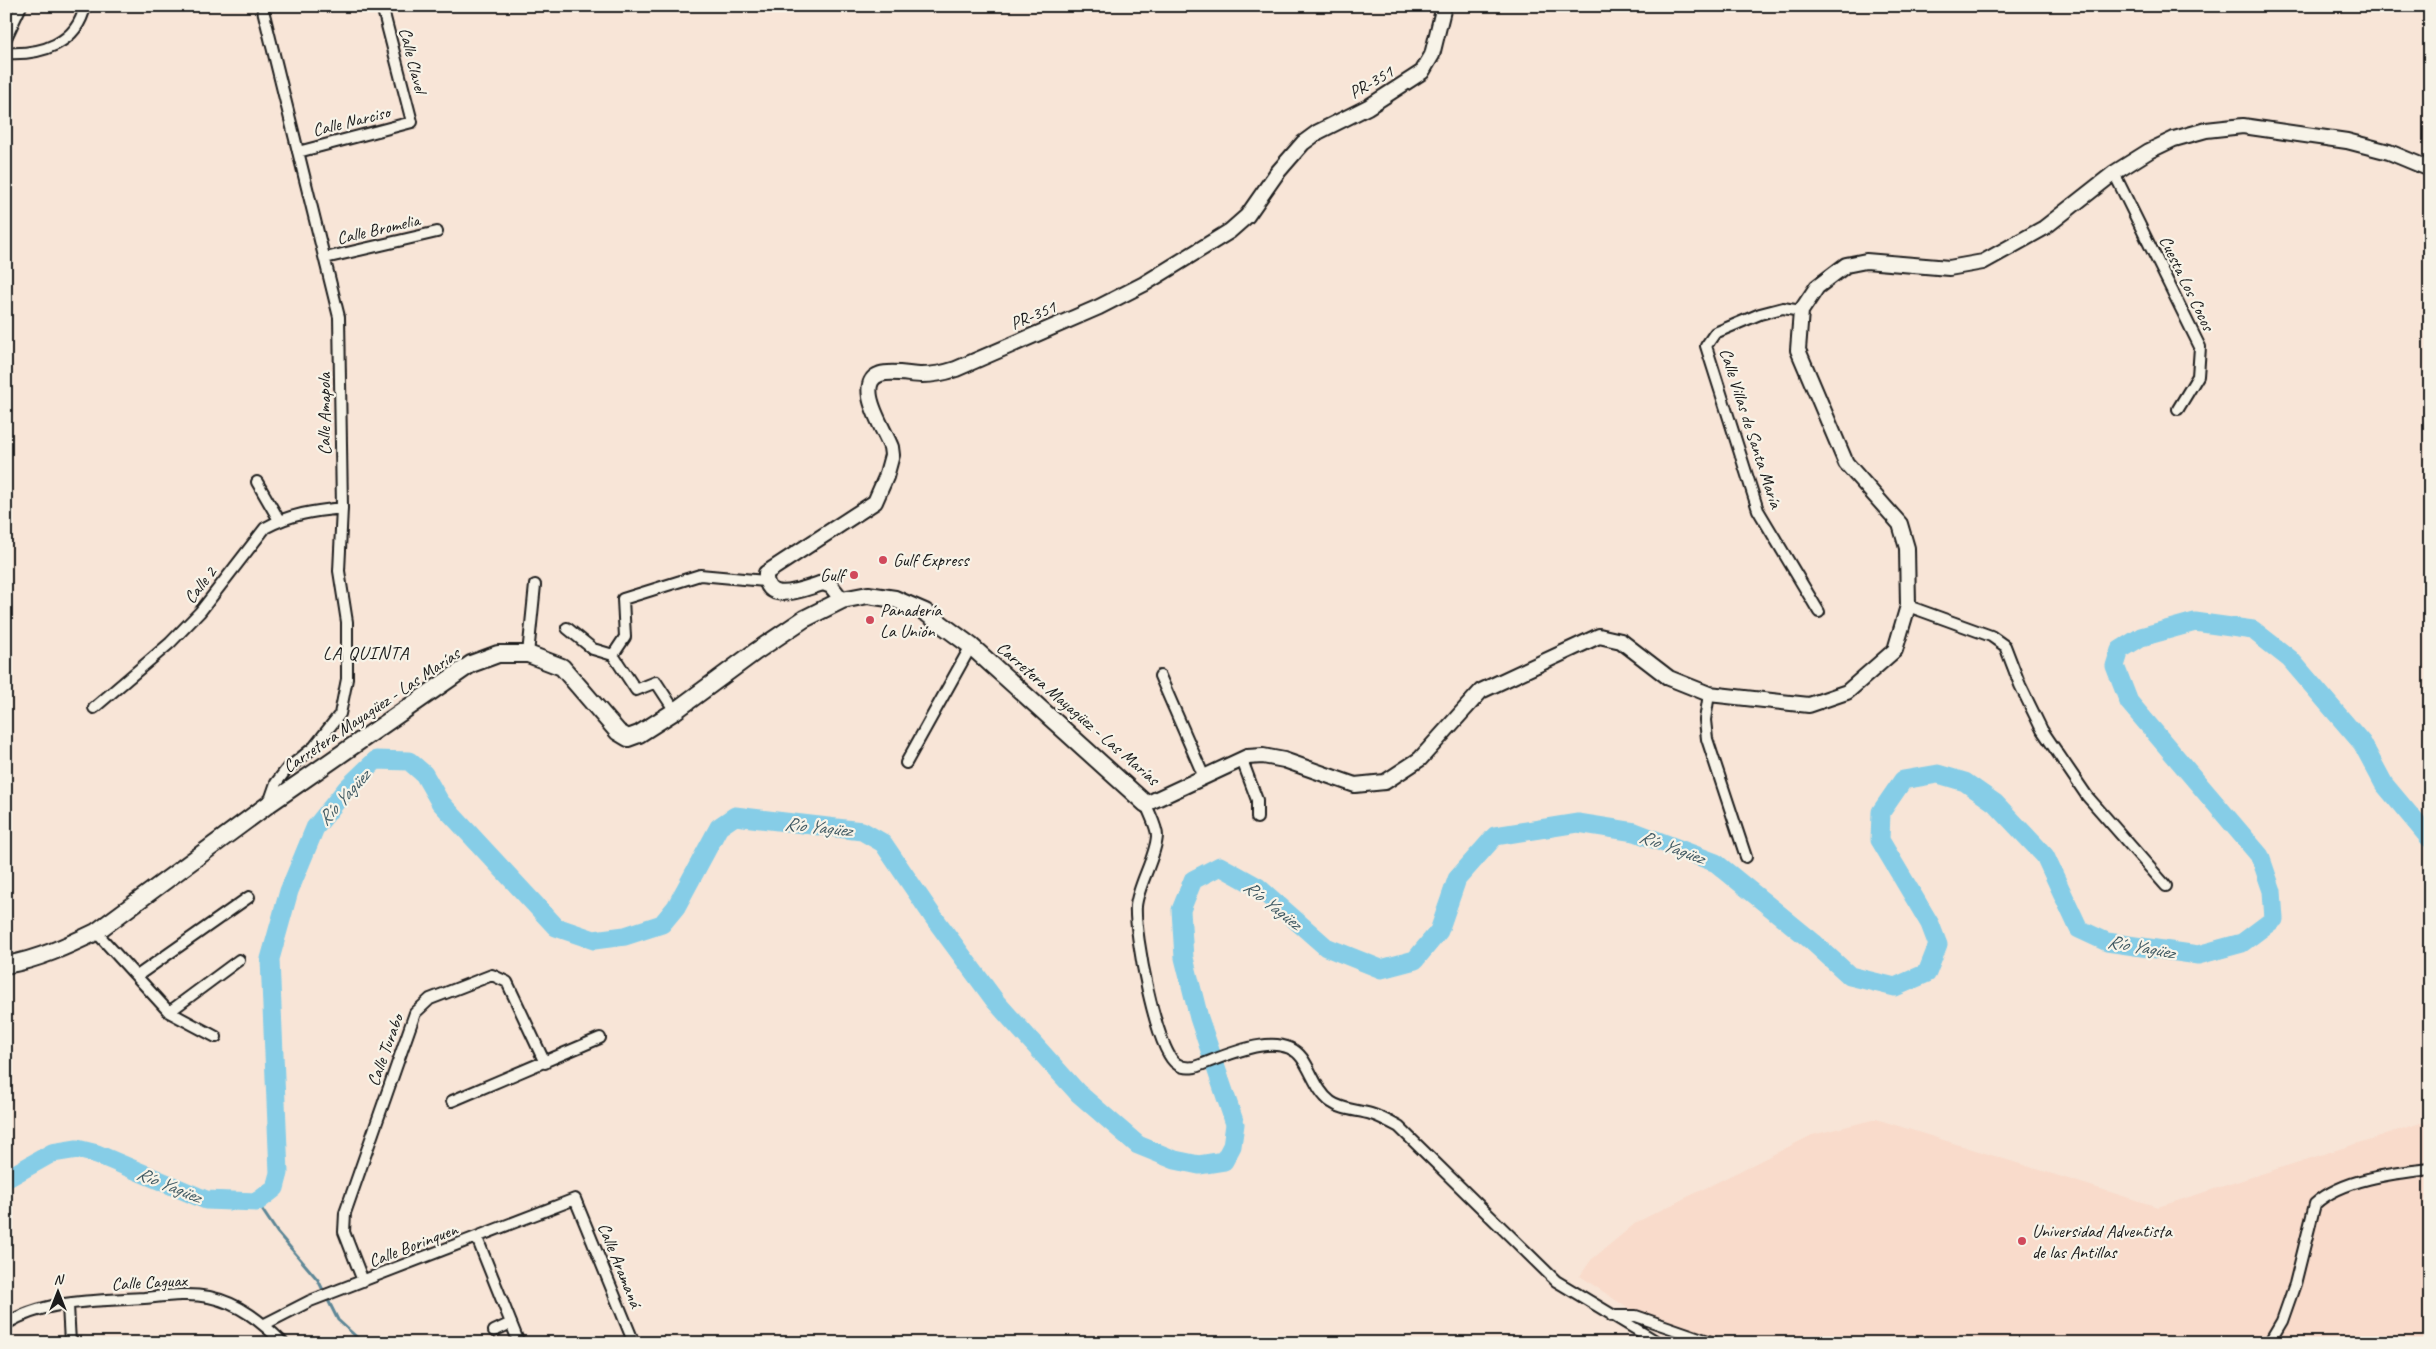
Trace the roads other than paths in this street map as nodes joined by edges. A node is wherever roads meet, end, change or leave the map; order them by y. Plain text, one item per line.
1 (21, 6) edge
2 (85, 6) edge
3 (262, 6) edge
4 (382, 6) edge
5 (1444, 6) edge
6 (6, 38) edge
7 (6, 53) edge
8 (412, 122) joint
9 (298, 152) junction
10 (2430, 169) edge
11 (2114, 174) junction
12 (437, 232) dead end
13 (326, 258) junction
14 (1801, 312) junction
15 (2178, 409) dead end
16 (257, 482) dead end
17 (342, 508) junction
18 (279, 520) junction
19 (765, 582) junction
20 (536, 584) dead end
21 (842, 600) junction
22 (1908, 606) junction
23 (1819, 612) dead end
24 (567, 628) dead end
25 (971, 646) junction
26 (528, 654) junction
27 (613, 655) junction
28 (1160, 676) dead end
29 (1709, 694) junction
30 (94, 708) dead end
31 (675, 711) junction
32 (1242, 760) junction
33 (906, 762) dead end
34 (1204, 777) junction
35 (269, 804) junction
36 (1146, 804) junction
37 (1257, 818) dead end
38 (1746, 857) dead end
39 (2166, 886) dead end
40 (249, 897) dead end
41 (96, 932) junction
42 (239, 960) dead end
43 (6, 965) edge
44 (137, 976) junction
45 (169, 1012) junction
46 (216, 1037) dead end
47 (600, 1038) dead end
48 (544, 1063) junction
49 (452, 1101) dead end
50 (2430, 1169) edge
51 (575, 1199) joint
52 (477, 1238) junction
53 (363, 1281) junction
54 (68, 1305) junction
55 (1612, 1316) junction
56 (511, 1323) junction
57 (6, 1324) edge
58 (265, 1324) junction
59 (494, 1330) dead end
60 (70, 1343) edge
61 (283, 1343) edge
62 (519, 1343) edge
63 (634, 1343) edge
64 (1659, 1343) edge
65 (1714, 1343) edge
66 (2269, 1343) edge

1 - 6 street
2 - 7 street
3 - 9 street, Calle Amapola
4 - 8 street, Calle Clavel
5 - 19 main road, PR-351 / PR-351
8 - 9 street, Calle Narciso
9 - 13 street, Calle Amapola
10 - 11 main road, Carretera Mayagüez - Las Marías
11 - 14 main road, Carretera Mayagüez - Las Marías
11 - 15 street, Cuesta Los Cocos
12 - 13 street, Calle Bromelia
13 - 17 street, Calle Amapola
14 - 22 main road, Carretera Mayagüez - Las Marías
14 - 23 street, Calle Villas de Santa María
16 - 18 street
17 - 18 street, Calle 2
17 - 35 street, Calle Amapola
18 - 30 street, Calle 2
19 - 21 main road
19 - 27 street
20 - 26 street
21 - 25 main road, Carretera Mayagüez - Las Marías
21 - 31 main road, Carretera Mayagüez - Las Marías
22 - 29 main road, Carretera Mayagüez - Las Marías
22 - 39 street
24 - 27 street
25 - 33 street
25 - 36 main road, Carretera Mayagüez - Las Marías
26 - 31 main road, Carretera Mayagüez - Las Marías
26 - 35 main road, Carretera Mayagüez - Las Marías
27 - 31 street
28 - 34 street
29 - 32 main road, Carretera Mayagüez - Las Marías
29 - 38 street
32 - 34 main road, Carretera Mayagüez - Las Marías
32 - 37 street
34 - 36 main road, Carretera Mayagüez - Las Marías
35 - 41 main road, Carretera Mayagüez - Las Marías
36 - 55 street
40 - 44 street
41 - 43 main road, Carretera Mayagüez - Las Marías
41 - 44 street
42 - 45 street
44 - 45 street
45 - 46 street
47 - 48 street
48 - 49 street
48 - 53 street, Calle Turabo
50 - 66 street
51 - 52 street, Calle Borinquen
51 - 63 street, Calle Aramaná
52 - 53 street, Calle Borinquen
52 - 56 street
53 - 58 street, Calle Borinquen
54 - 57 street, Calle Caguax
54 - 58 street, Calle Caguax
54 - 60 street
55 - 64 street
55 - 65 street
56 - 59 street
56 - 62 street
58 - 61 street, Calle Caguax

